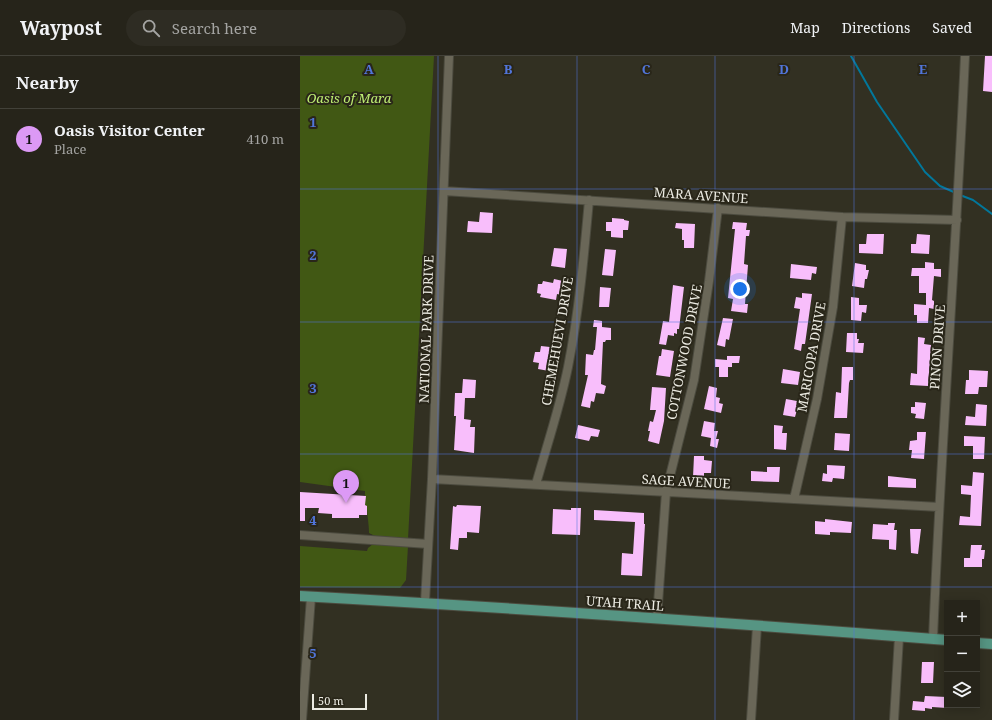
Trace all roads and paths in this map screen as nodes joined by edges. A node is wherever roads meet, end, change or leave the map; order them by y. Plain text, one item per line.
1 (449, 56) edge
2 (965, 56) edge
3 (444, 191) junction
4 (589, 200) junction
5 (718, 208) junction
6 (842, 217) junction
7 (957, 220) junction
8 (432, 479) junction
9 (536, 484) junction
10 (666, 492) junction
11 (794, 499) junction
12 (939, 507) junction
13 (300, 535) edge
14 (428, 544) junction
15 (300, 596) edge
16 (311, 597) junction
17 (425, 602) junction
18 (657, 618) junction
19 (757, 626) junction
20 (899, 637) junction
21 (933, 639) junction
22 (944, 640) edge
23 (980, 643) edge
24 (992, 644) edge
25 (301, 717) edge
26 (751, 720) edge
27 (894, 720) edge

1 - 3 street, NATIONAL PARK DRIVE
2 - 7 street, PINON DRIVE
3 - 4 street, MARA AVENUE
3 - 8 street, NATIONAL PARK DRIVE
4 - 5 street, MARA AVENUE
4 - 9 street, CHEMEHUEVI DRIVE
5 - 6 street, MARA AVENUE
5 - 10 street, COTTONWOOD DRIVE
6 - 7 street, MARA AVENUE
6 - 11 street, MARICOPA DRIVE
7 - 12 street, PINON DRIVE
8 - 9 street, SAGE AVENUE
8 - 14 street, NATIONAL PARK DRIVE
9 - 10 street, SAGE AVENUE
10 - 11 street, SAGE AVENUE
10 - 18 street, COTTONWOOD DRIVE
11 - 12 street, SAGE AVENUE
12 - 21 street, PINON DRIVE
13 - 14 street
14 - 17 street, NATIONAL PARK DRIVE
15 - 16 main road, UTAH TRAIL
16 - 17 main road, UTAH TRAIL
16 - 25 street
17 - 18 main road, UTAH TRAIL
18 - 19 main road, UTAH TRAIL
19 - 20 main road, UTAH TRAIL
19 - 26 street
20 - 21 main road, UTAH TRAIL
20 - 27 street
21 - 22 main road, UTAH TRAIL
23 - 24 main road

